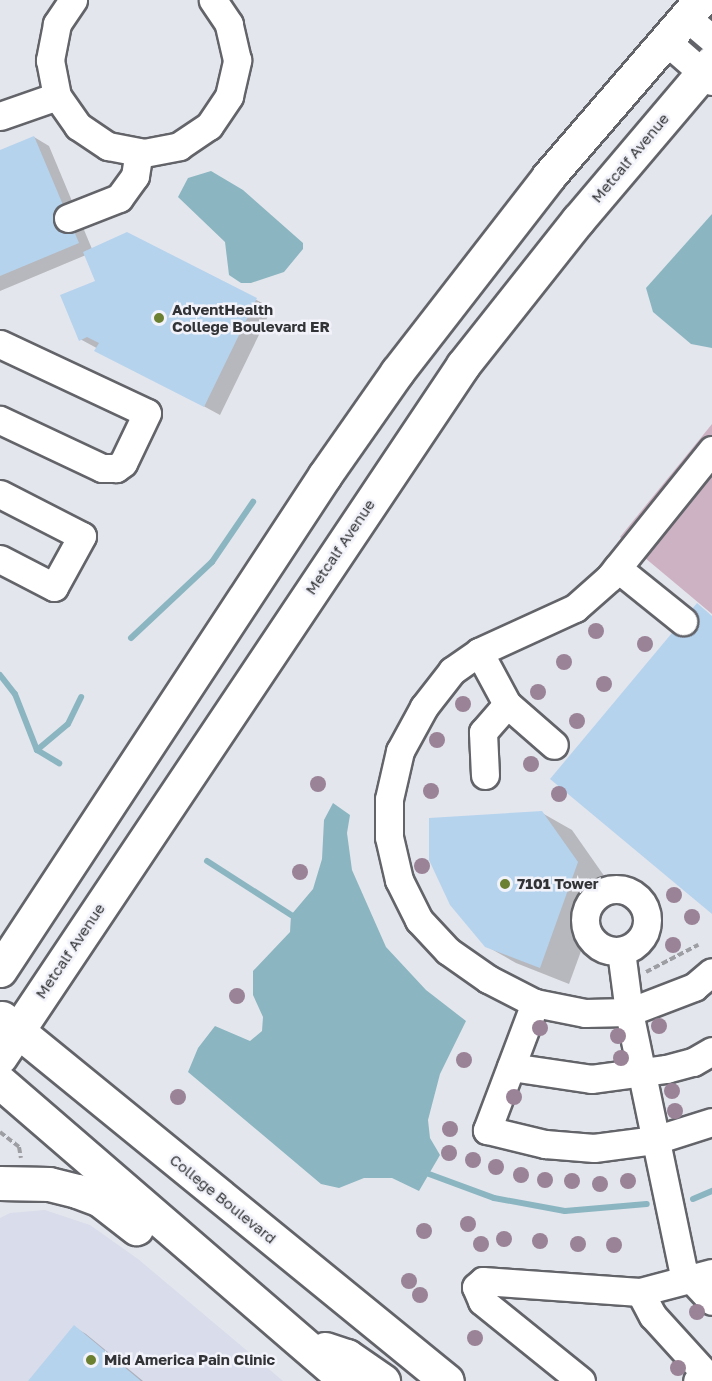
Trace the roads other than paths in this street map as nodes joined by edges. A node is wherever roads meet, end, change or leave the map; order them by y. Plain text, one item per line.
1 (73, 0) edge
2 (213, 0) edge
3 (684, 19) edge
4 (712, 39) edge
5 (709, 72) edge
6 (57, 96) junction
7 (0, 116) edge
8 (140, 152) junction
9 (68, 218) dead end
10 (0, 344) edge
11 (0, 420) edge
12 (712, 450) edge
13 (0, 494) edge
14 (0, 559) edge
15 (617, 568) junction
16 (682, 621) dead end
17 (479, 652) junction
18 (507, 704) junction
19 (554, 745) dead end
20 (485, 775) dead end
21 (631, 957) road end
22 (0, 970) edge
23 (712, 972) edge
24 (535, 1003) junction
25 (629, 1012) junction
26 (6, 1035) edge
27 (712, 1051) edge
28 (511, 1067) junction
29 (641, 1073) junction
30 (0, 1082) edge
31 (712, 1122) edge
32 (655, 1140) junction
33 (0, 1183) edge
34 (164, 1226) junction
35 (702, 1277) edge
36 (640, 1292) junction
37 (712, 1301) edge
38 (300, 1341) junction
39 (346, 1381) edge
40 (383, 1381) edge
41 (447, 1381) edge
42 (581, 1381) edge
43 (697, 1381) edge

1 - 6 lane
2 - 8 lane
3 - 4 lane
3 - 5 lane
3 - 22 main road
5 - 26 main road, Metcalf Avenue
6 - 7 lane
6 - 8 lane
8 - 9 lane
10 - 11 lane
12 - 15 lane
13 - 14 lane
15 - 16 lane
15 - 17 lane
17 - 18 lane
17 - 24 lane
18 - 19 lane
18 - 20 lane
21 - 25 lane
23 - 25 lane
24 - 25 lane
24 - 28 lane
25 - 29 lane
26 - 41 main road, College Boulevard
27 - 29 lane
28 - 29 lane
28 - 32 lane
29 - 32 lane
30 - 34 main road
31 - 32 lane
32 - 35 lane
33 - 34 main road
34 - 38 main road
35 - 36 lane
35 - 37 lane
36 - 42 lane
36 - 43 lane
38 - 39 main road
38 - 40 main road

